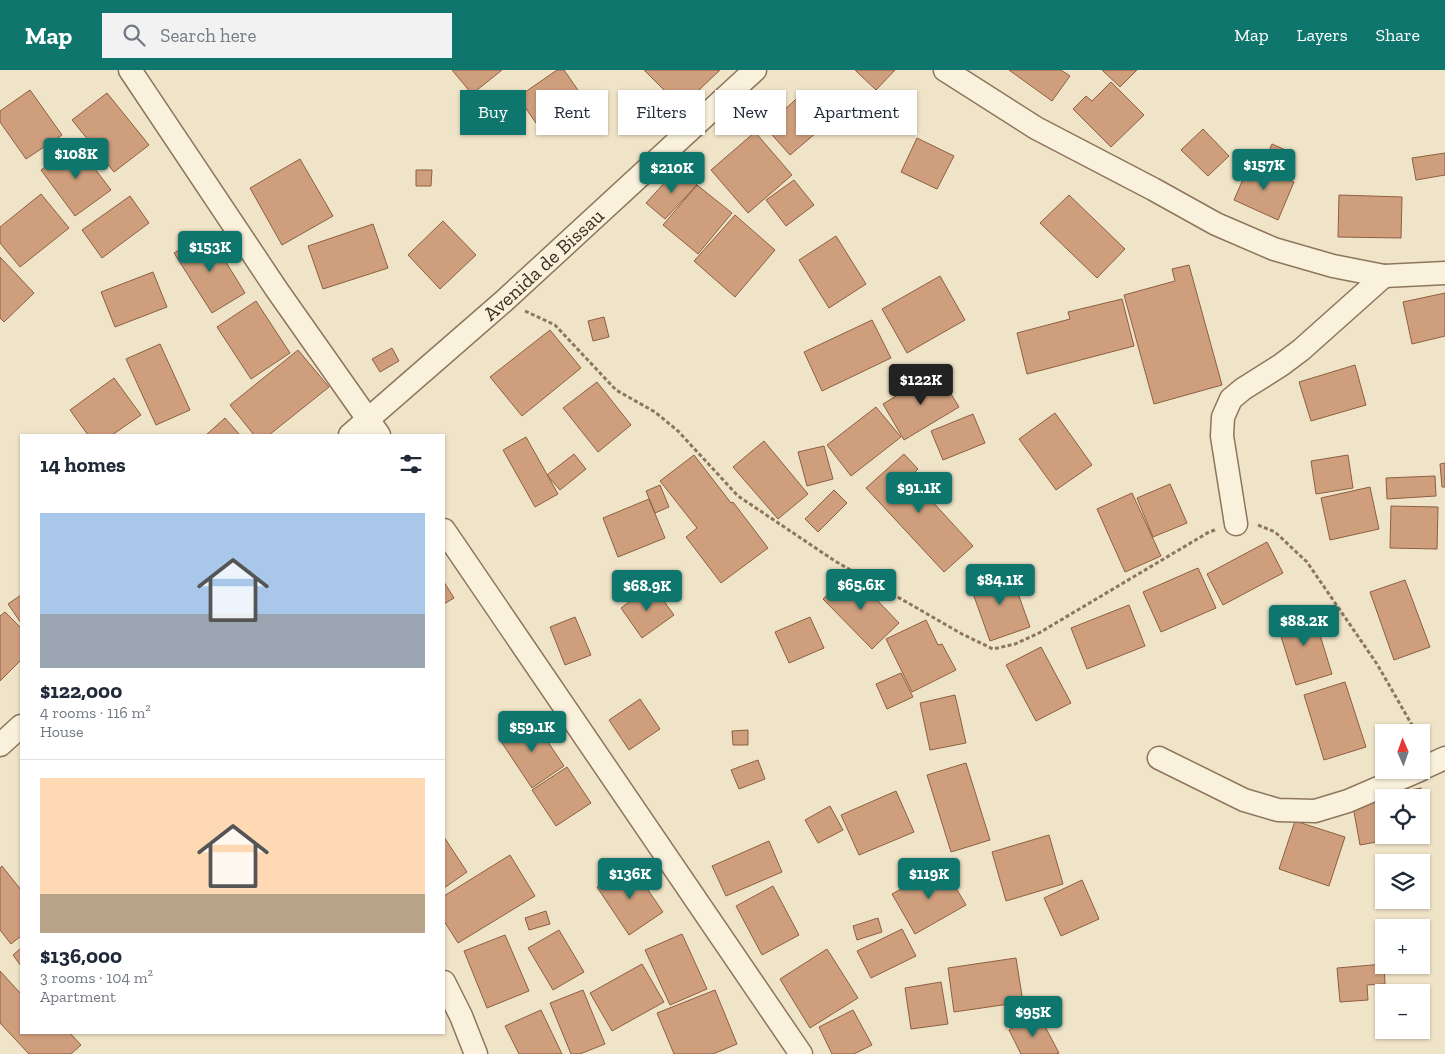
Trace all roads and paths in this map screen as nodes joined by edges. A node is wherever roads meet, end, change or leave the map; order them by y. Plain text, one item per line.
1 (130, 70) edge
2 (755, 70) edge
3 (945, 70) edge
4 (1445, 273) edge
5 (1384, 276) junction
6 (504, 301) junction
7 (373, 427) edge
8 (353, 434) edge
9 (1236, 524) junction
10 (445, 531) edge
11 (1411, 724) edge
12 (20, 727) edge
13 (0, 745) edge
14 (1159, 758) dead end
15 (1445, 758) edge
16 (1430, 765) edge
17 (1399, 779) edge
18 (445, 984) edge
19 (476, 1054) edge
20 (801, 1054) edge

1 - 7 street
2 - 6 street, Avenida de Bissau
3 - 5 street
4 - 5 street
5 - 9 street
6 - 7 street, Avenida de Bissau
6 - 9 path
7 - 8 street, Avenida de Bissau
9 - 11 path
10 - 20 street
12 - 13 street
14 - 17 street
15 - 16 street
18 - 19 street

